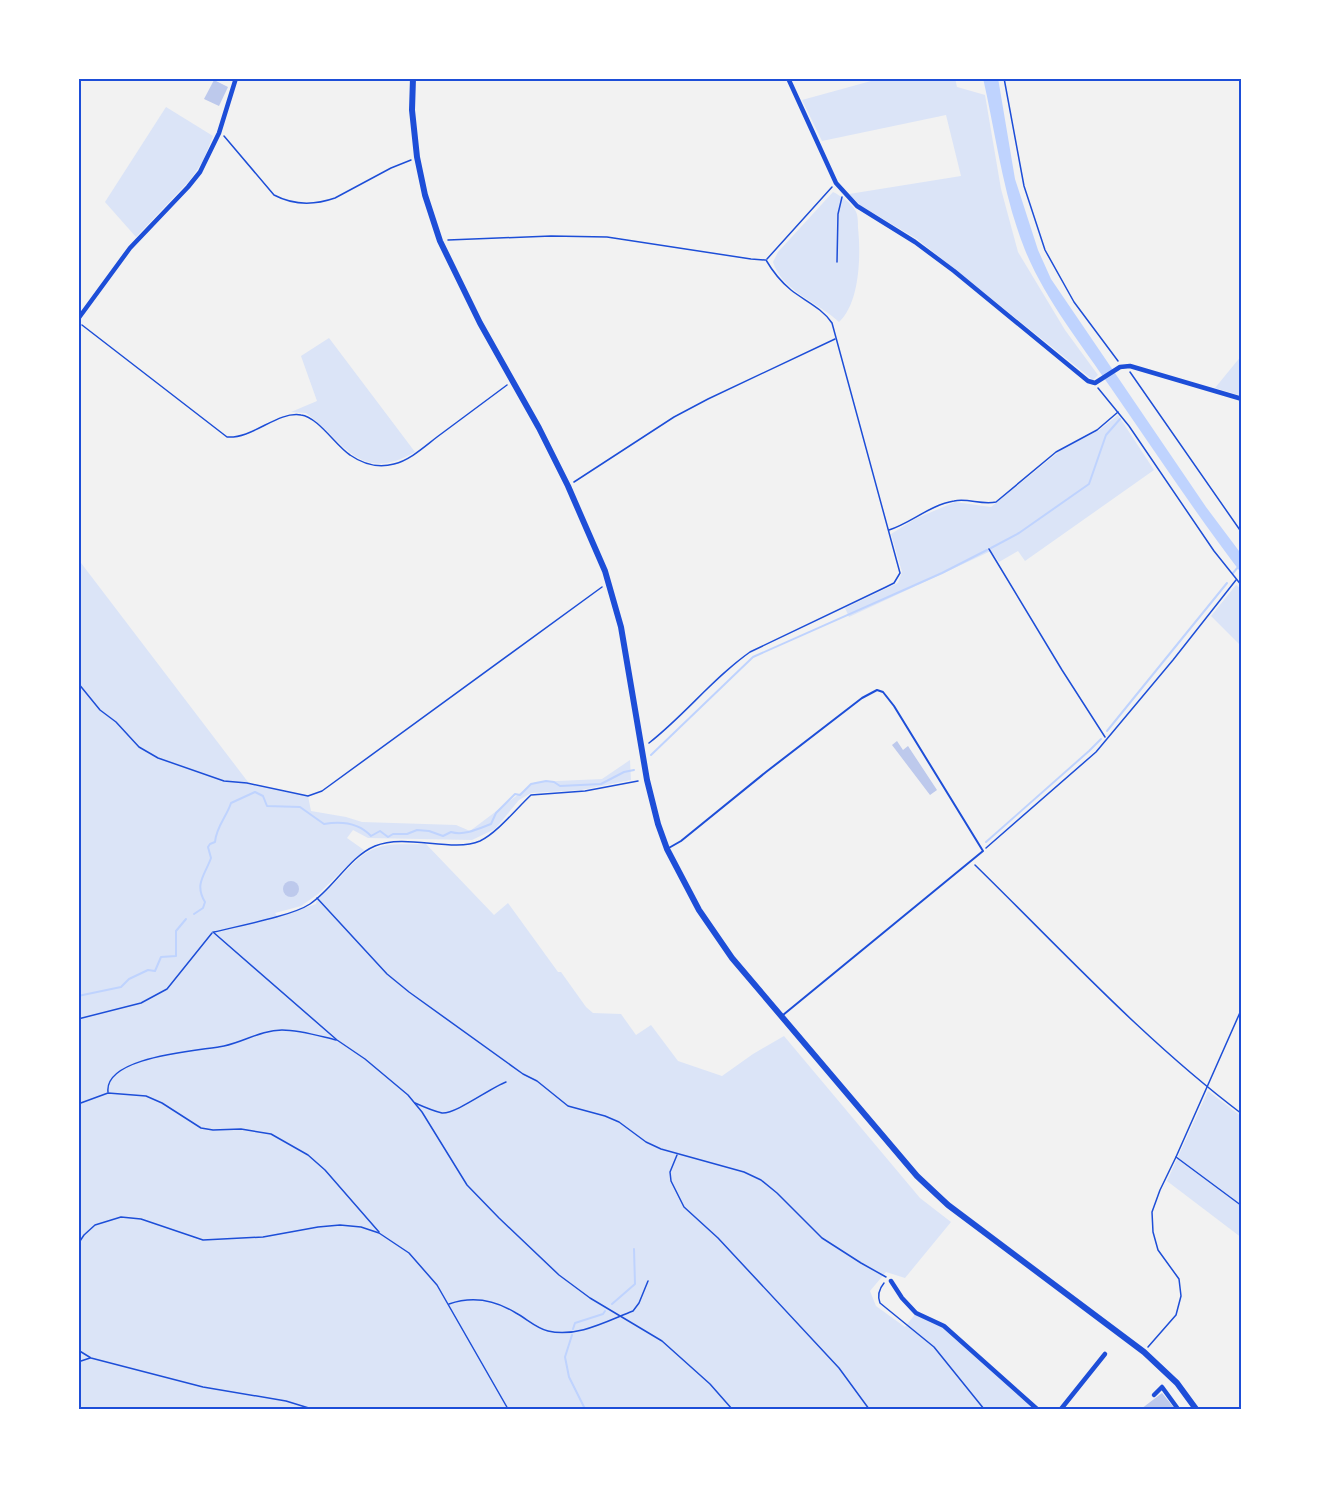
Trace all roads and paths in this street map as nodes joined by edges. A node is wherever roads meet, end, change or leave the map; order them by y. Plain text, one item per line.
1 (236, 78) edge
2 (412, 78) edge
3 (788, 78) edge
4 (1004, 78) edge
5 (219, 133) junction
6 (417, 157) junction
7 (836, 183) junction
8 (843, 191) junction
9 (440, 241) junction
10 (766, 260) junction
11 (837, 262) dead end
12 (78, 320) edge
13 (835, 339) junction
14 (1124, 366) junction
15 (513, 381) junction
16 (1095, 383) junction
17 (1242, 399) edge
18 (1118, 412) junction
19 (568, 486) junction
20 (888, 530) junction
21 (1242, 533) edge
22 (989, 549) dead end
23 (1236, 580) junction
24 (1242, 586) edge
25 (602, 587) dead end
26 (78, 683) edge
27 (1106, 739) junction
28 (641, 749) junction
29 (638, 781) dead end
30 (667, 849) junction
31 (983, 851) junction
32 (971, 861) junction
33 (317, 898) junction
34 (213, 932) junction
35 (1242, 1008) edge
36 (782, 1016) junction
37 (78, 1019) edge
38 (337, 1040) junction
39 (506, 1082) dead end
40 (1207, 1088) junction
41 (108, 1093) junction
42 (414, 1103) junction
43 (78, 1104) edge
44 (1242, 1114) edge
45 (677, 1154) junction
46 (1176, 1157) junction
47 (1242, 1206) edge
48 (380, 1233) junction
49 (78, 1244) edge
50 (648, 1281) dead end
51 (891, 1281) junction
52 (448, 1305) junction
53 (619, 1316) junction
54 (78, 1350) edge
55 (1144, 1352) junction
56 (1105, 1354) dead end
57 (91, 1358) junction
58 (78, 1362) edge
59 (1154, 1395) dead end
60 (312, 1409) edge
61 (508, 1409) edge
62 (732, 1409) edge
63 (869, 1409) edge
64 (984, 1409) edge
65 (1037, 1409) edge
66 (1061, 1409) edge
67 (1178, 1409) edge
68 (1196, 1409) edge

1 - 5 street
2 - 6 main road
3 - 7 street
4 - 14 path
5 - 6 path
5 - 12 street
6 - 9 main road
7 - 8 street
7 - 10 path
8 - 11 path
8 - 16 street
9 - 10 path
9 - 15 main road
10 - 13 path
12 - 15 path
13 - 19 path
13 - 20 path
14 - 16 street
14 - 17 street
14 - 21 path
15 - 19 main road
16 - 18 path
18 - 20 path
18 - 23 path
19 - 28 main road
20 - 28 path
22 - 27 path
23 - 24 path
23 - 27 path
25 - 26 path
27 - 31 path
28 - 30 main road
29 - 33 path
30 - 31 lane
30 - 36 main road
31 - 32 lane
32 - 36 lane
32 - 40 path
33 - 34 path
33 - 45 path
34 - 37 path
34 - 38 path
35 - 40 path
36 - 55 main road
38 - 41 path
38 - 42 path
39 - 42 path
40 - 44 path
40 - 46 path
41 - 43 path
41 - 48 path
42 - 53 path
45 - 51 path
45 - 63 path
46 - 47 path
46 - 55 path
48 - 49 path
48 - 52 path
50 - 53 path
51 - 64 path
51 - 65 street
52 - 53 path
52 - 61 path
53 - 62 path
54 - 57 path
55 - 68 main road
56 - 66 street
57 - 58 path
57 - 60 path
59 - 67 street

